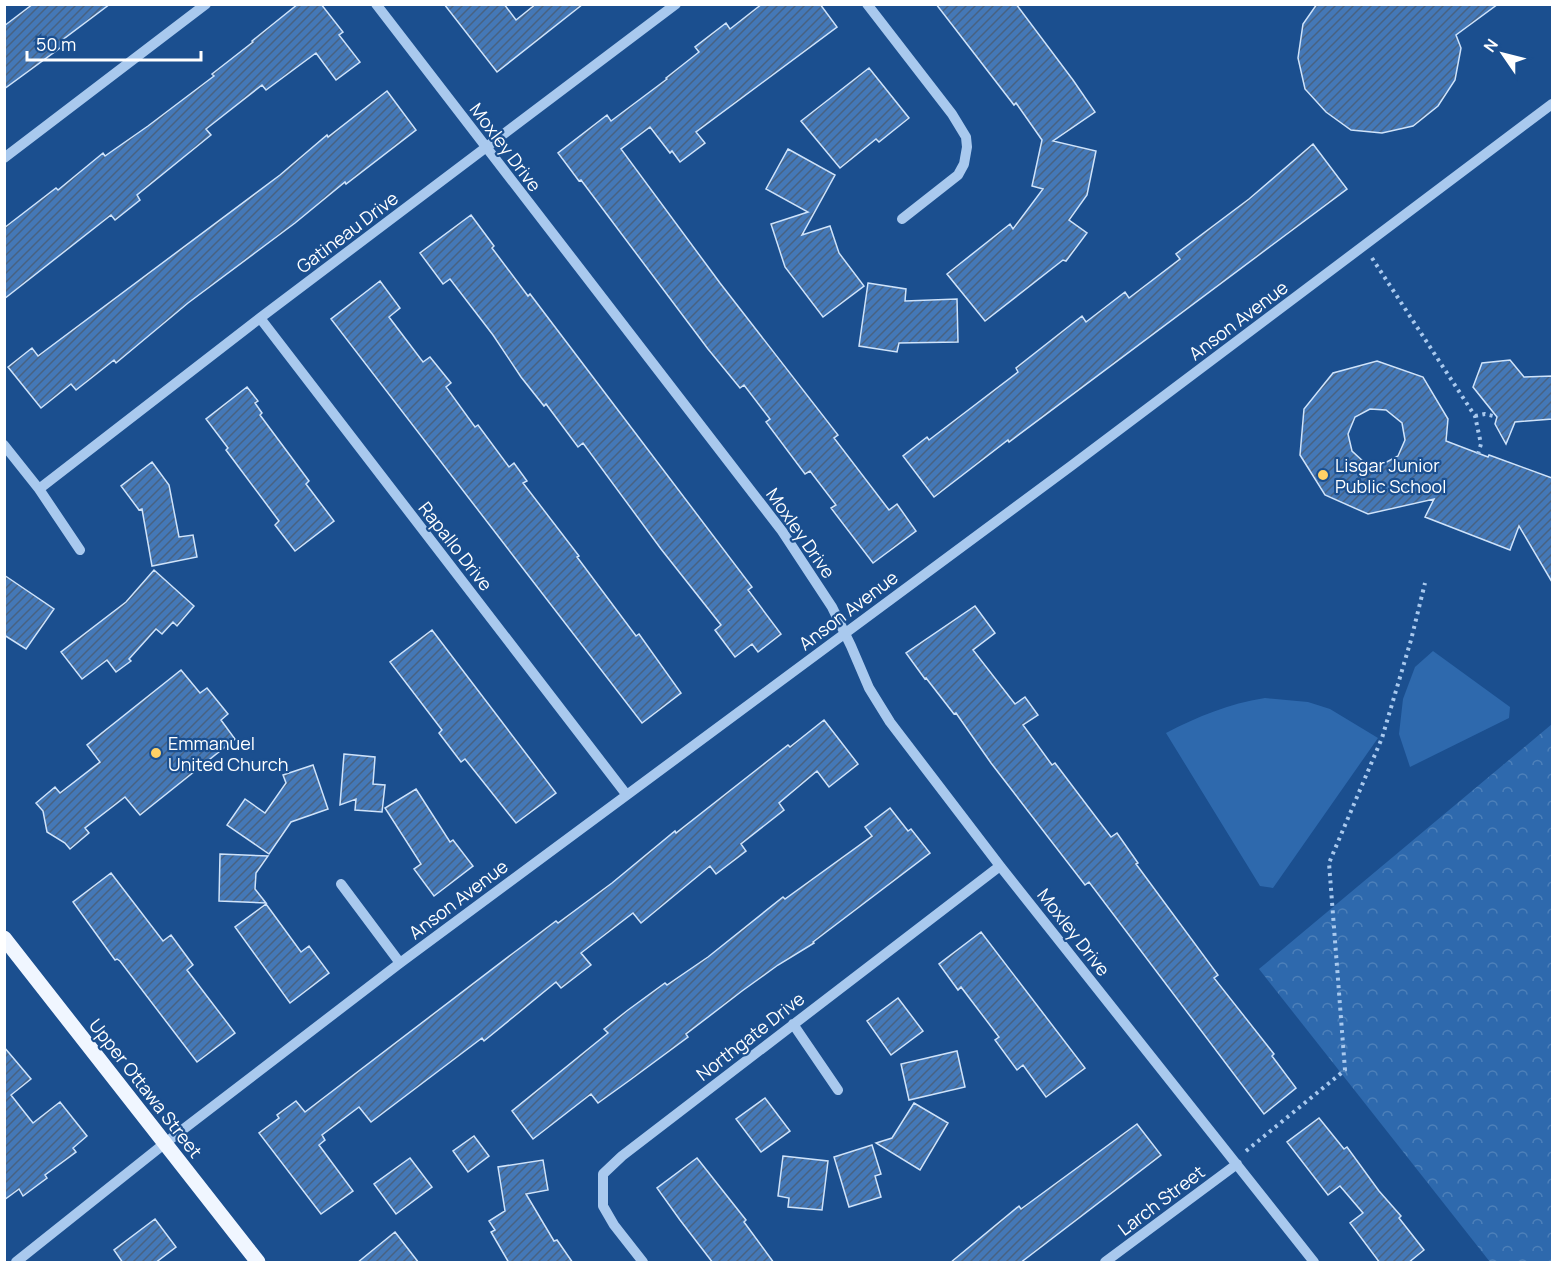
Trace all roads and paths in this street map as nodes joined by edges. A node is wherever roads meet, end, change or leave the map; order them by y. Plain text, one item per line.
1 (206, 4) edge
2 (376, 4) edge
3 (676, 4) edge
4 (867, 4) edge
5 (1552, 104) edge
6 (487, 147) junction
7 (4, 158) edge
8 (902, 219) dead end
9 (1363, 245) junction
10 (260, 318) junction
11 (1475, 416) junction
12 (1497, 417) dead end
13 (4, 445) edge
14 (1478, 454) dead end
15 (39, 489) junction
16 (80, 550) dead end
17 (1425, 583) dead end
18 (844, 632) junction
19 (626, 794) junction
20 (1000, 866) junction
21 (342, 884) dead end
22 (4, 938) edge
23 (400, 963) junction
24 (793, 1024) junction
25 (838, 1090) dead end
26 (164, 1144) junction
27 (1237, 1164) junction
28 (15, 1263) edge
29 (258, 1263) edge
30 (644, 1263) edge
31 (1105, 1263) edge
32 (1314, 1263) edge

1 - 7 street
2 - 6 street, Moxley Drive
3 - 6 street, Gatineau Drive
4 - 8 street
5 - 9 street, Anson Avenue
6 - 10 street, Gatineau Drive
6 - 18 street, Moxley Drive
9 - 11 path
9 - 18 street, Anson Avenue
10 - 15 street, Gatineau Drive
10 - 19 street, Rapallo Drive
11 - 12 path
11 - 14 path
13 - 15 street
15 - 16 street
17 - 27 path
18 - 19 street, Anson Avenue
18 - 20 street, Moxley Drive
19 - 23 street, Anson Avenue
20 - 24 street, Northgate Drive
20 - 27 street, Moxley Drive
21 - 23 street
22 - 26 main road, Upper Ottawa Street
23 - 26 street, Anson Avenue
24 - 25 street
24 - 30 street, Northgate Drive
26 - 28 street, Anson Avenue
26 - 29 main road, Upper Ottawa Street
27 - 31 street, Larch Street
27 - 32 street, Moxley Drive

